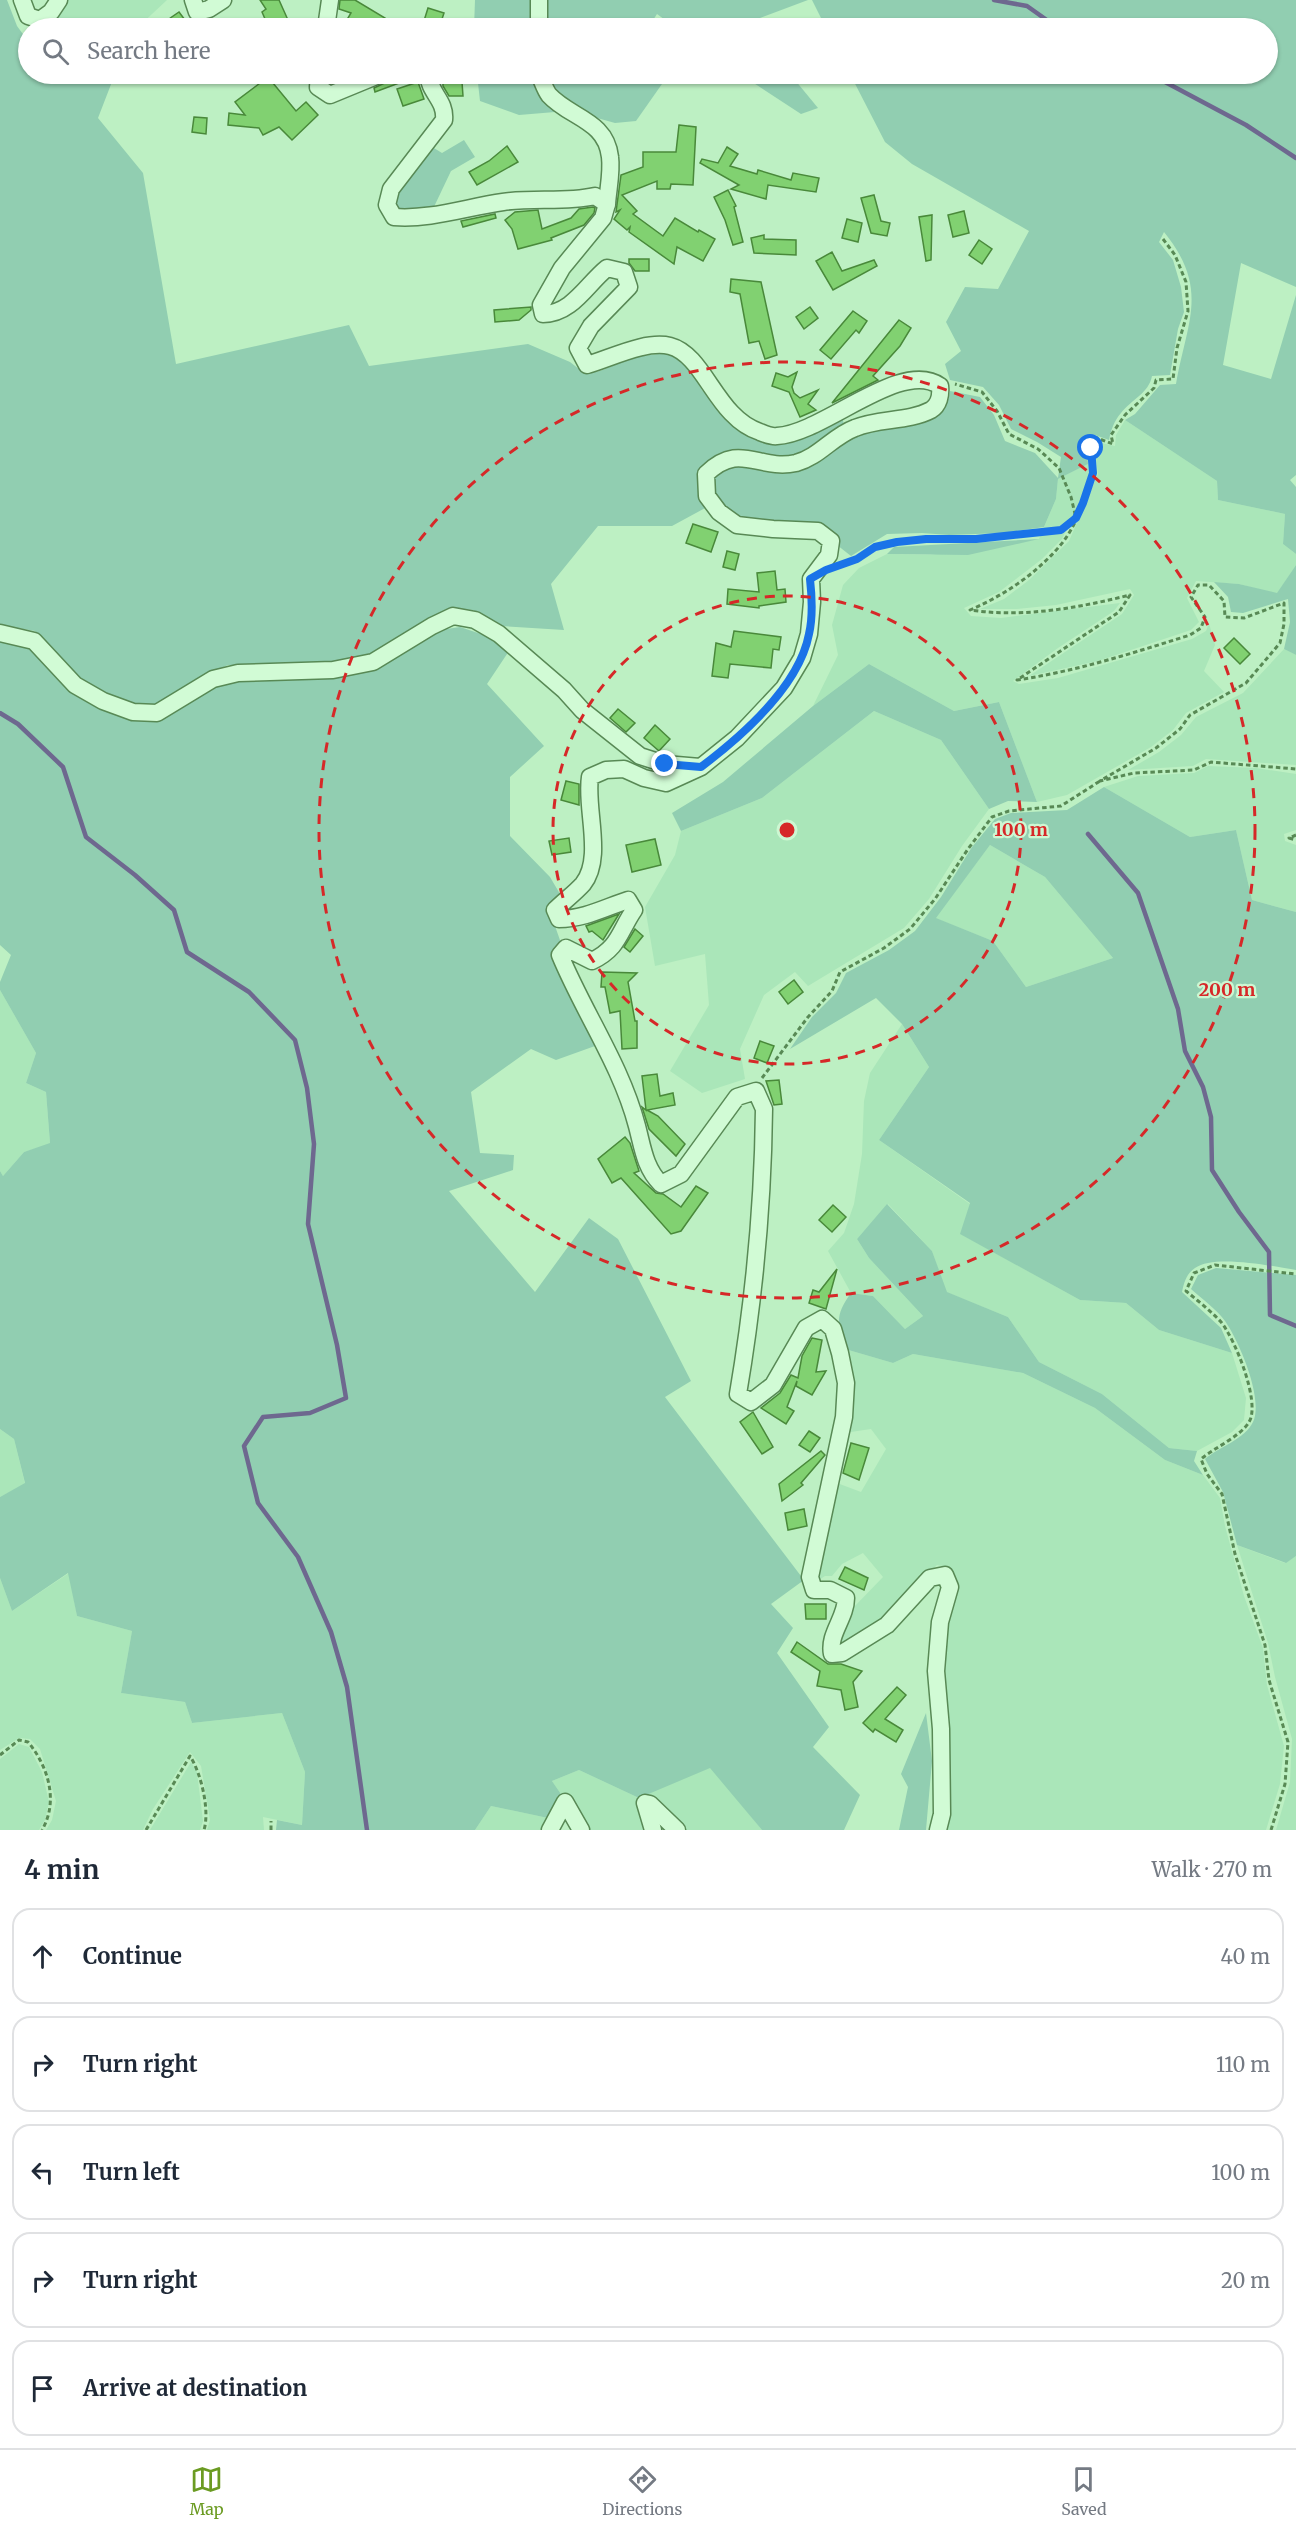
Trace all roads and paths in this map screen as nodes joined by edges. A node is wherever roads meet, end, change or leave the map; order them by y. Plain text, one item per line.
1 (22, 0) edge
2 (59, 0) edge
3 (193, 0) edge
4 (223, 0) edge
5 (330, 0) edge
6 (539, 0) edge
7 (34, 18) edge
8 (43, 18) edge
9 (327, 18) edge
10 (539, 18) edge
11 (318, 84) edge
12 (357, 84) edge
13 (430, 84) edge
14 (544, 84) edge
15 (607, 204) junction
16 (1164, 239) dead end
17 (940, 386) junction
18 (1076, 518) junction
19 (834, 568) dead end
20 (0, 633) edge
21 (701, 767) junction
22 (1296, 769) edge
23 (1100, 781) junction
24 (1296, 835) edge
25 (1296, 840) edge
26 (756, 1091) junction
27 (1296, 1274) edge
28 (0, 1755) edge
29 (271, 1821) dead end
30 (42, 1830) edge
31 (146, 1830) edge
32 (204, 1830) edge
33 (271, 1830) edge
34 (550, 1830) edge
35 (581, 1830) edge
36 (653, 1830) edge
37 (677, 1830) edge
38 (938, 1830) edge
39 (1271, 1830) edge

1 - 7 street
2 - 8 street
3 - 4 street
5 - 9 street
6 - 10 street
11 - 12 street
13 - 15 street
14 - 15 street
15 - 17 street
16 - 18 path
17 - 18 path
17 - 21 street
18 - 19 path
18 - 23 path
20 - 21 street
21 - 26 street
22 - 23 path
23 - 26 path
24 - 25 path
26 - 38 street
27 - 39 path
28 - 30 path
29 - 33 path
31 - 32 path
34 - 35 street
36 - 37 street

